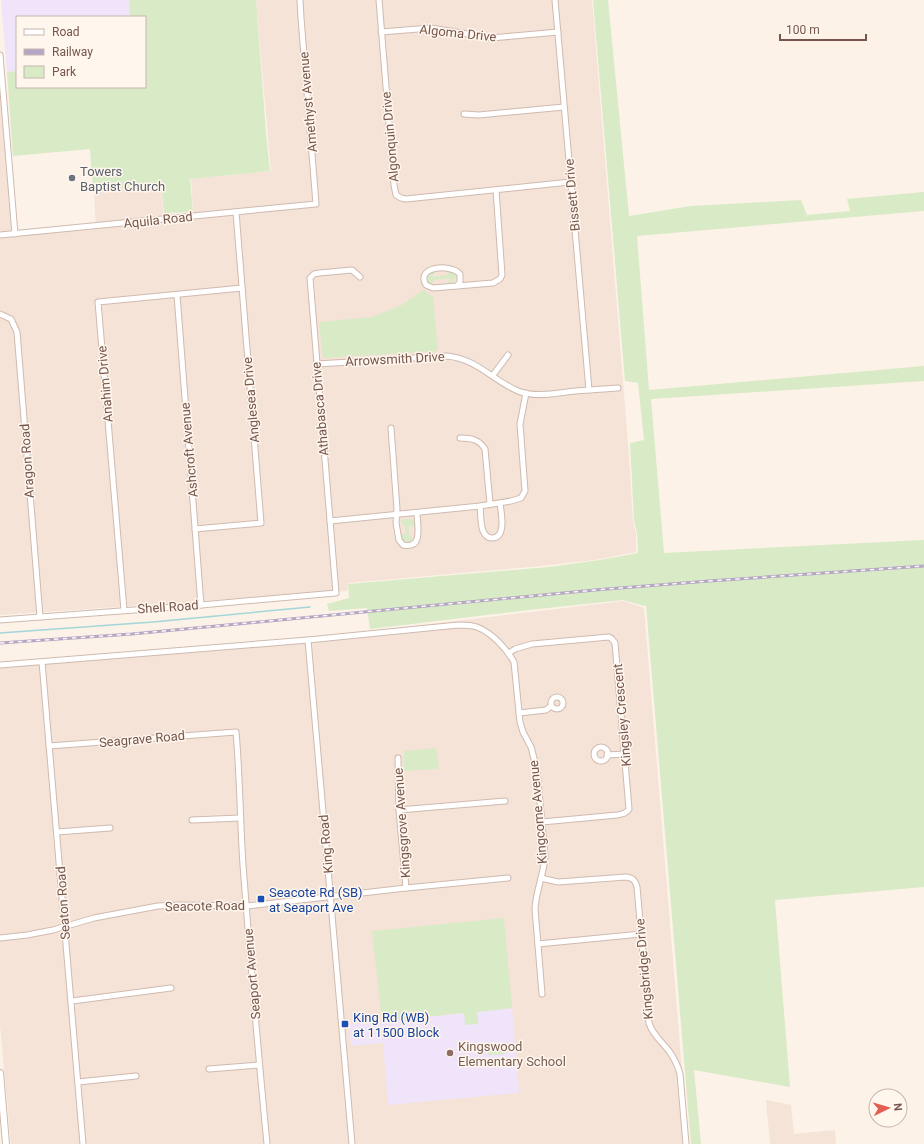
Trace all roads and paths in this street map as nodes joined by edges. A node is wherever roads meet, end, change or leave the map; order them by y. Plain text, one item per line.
1 (300, 0) edge
2 (379, 0) edge
3 (555, 0) edge
4 (381, 32) junction
5 (558, 32) junction
6 (0, 55) edge
7 (564, 107) junction
8 (464, 114) dead end
9 (570, 182) junction
10 (496, 190) junction
11 (316, 204) joint
12 (236, 212) junction
13 (15, 234) junction
14 (0, 235) edge
15 (360, 277) dead end
16 (458, 286) junction
17 (242, 288) junction
18 (177, 295) junction
19 (0, 314) edge
20 (508, 355) dead end
21 (317, 364) junction
22 (493, 376) junction
23 (618, 388) dead end
24 (589, 390) junction
25 (526, 393) junction
26 (391, 428) dead end
27 (460, 438) dead end
28 (500, 503) junction
29 (490, 504) junction
30 (480, 506) junction
31 (417, 513) junction
32 (397, 515) junction
33 (330, 521) junction
34 (195, 529) junction
35 (336, 593) joint
36 (201, 605) junction
37 (124, 610) junction
38 (40, 617) junction
39 (0, 620) edge
40 (308, 640) junction
41 (509, 653) junction
42 (42, 662) junction
43 (0, 665) edge
44 (551, 706) dead end
45 (519, 713) junction
46 (236, 732) joint
47 (49, 746) junction
48 (625, 754) junction
49 (607, 755) dead end
50 (398, 758) dead end
51 (505, 801) dead end
52 (400, 810) junction
53 (240, 818) junction
54 (192, 820) dead end
55 (542, 822) junction
56 (110, 828) dead end
57 (57, 832) junction
58 (508, 878) dead end
59 (541, 878) junction
60 (406, 888) junction
61 (331, 896) junction
62 (247, 906) junction
63 (65, 926) junction
64 (641, 934) junction
65 (0, 938) edge
66 (538, 944) junction
67 (171, 988) dead end
68 (542, 994) dead end
69 (72, 1001) junction
70 (260, 1065) junction
71 (209, 1070) dead end
72 (0, 1073) edge
73 (136, 1076) dead end
74 (78, 1082) junction
75 (6, 1144) edge
76 (83, 1144) edge
77 (267, 1144) edge
78 (352, 1144) edge
79 (686, 1144) edge

1 - 11 street, Amethyst Avenue
2 - 4 street, Algonquin Drive
3 - 5 street, Bissett Drive
4 - 5 street, Algoma Drive
4 - 10 street, Algonquin Drive
5 - 7 street, Bissett Drive
6 - 13 street
7 - 8 street
7 - 9 street, Bissett Drive
9 - 10 street, Algonquin Drive
9 - 24 street, Bissett Drive
10 - 16 street
11 - 12 street, Aquila Road
12 - 13 street, Aquila Road
12 - 17 street, Anglesea Drive
13 - 14 street, Aquila Road
15 - 21 street, Athabasca Drive
16 - 16 street
17 - 18 street, Anahim Drive
17 - 34 street, Anglesea Drive
18 - 34 street, Ashcroft Avenue
18 - 37 street, Anahim Drive
19 - 38 street, Aragon Road
20 - 22 street
21 - 22 street, Arrowsmith Drive
21 - 33 street, Athabasca Drive
22 - 25 street, Arrowsmith Drive
23 - 24 street, Arrowsmith Drive
24 - 25 street, Arrowsmith Drive
25 - 28 street
26 - 32 street
27 - 29 street
28 - 29 street
28 - 30 street
29 - 30 street
30 - 31 street
31 - 32 street
31 - 32 street
32 - 33 street
33 - 35 street, Athabasca Drive
34 - 36 street, Ashcroft Avenue
35 - 36 street, Shell Road
36 - 37 street, Shell Road
37 - 38 street, Shell Road
38 - 39 street, Shell Road
40 - 41 street, Kingcome Avenue
40 - 42 street
40 - 61 street, King Road
41 - 45 street, Kingcome Avenue
41 - 48 street, Kingsley Crescent
42 - 43 street
42 - 47 street, Seaton Road
44 - 45 street
45 - 55 street, Kingcome Avenue
46 - 47 street, Seagrave Road
46 - 53 street, Seaport Avenue
47 - 57 street, Seaton Road
48 - 49 street
48 - 55 street, Kingsley Crescent
50 - 52 street, Kingsgrove Avenue
51 - 52 street
52 - 60 street, Kingsgrove Avenue
53 - 54 street
53 - 62 street, Seaport Avenue
55 - 59 street, Kingcome Avenue
56 - 57 street
57 - 63 street, Seaton Road
58 - 60 street, Seacote Road
59 - 64 street, Kingsbridge Drive
59 - 66 street, Kingcome Avenue
60 - 61 street, Seacote Road
61 - 62 street, Seacote Road
61 - 78 street, King Road
62 - 63 street, Seacote Road
62 - 70 street, Seaport Avenue
63 - 65 street, Seacote Road
63 - 69 street, Seaton Road
64 - 66 street
64 - 79 street, Kingsbridge Drive
66 - 68 street, Kingcome Avenue
67 - 69 street
69 - 74 street, Seaton Road
70 - 71 street
70 - 77 street, Seaport Avenue
72 - 75 street
73 - 74 street
74 - 76 street, Seaton Road

